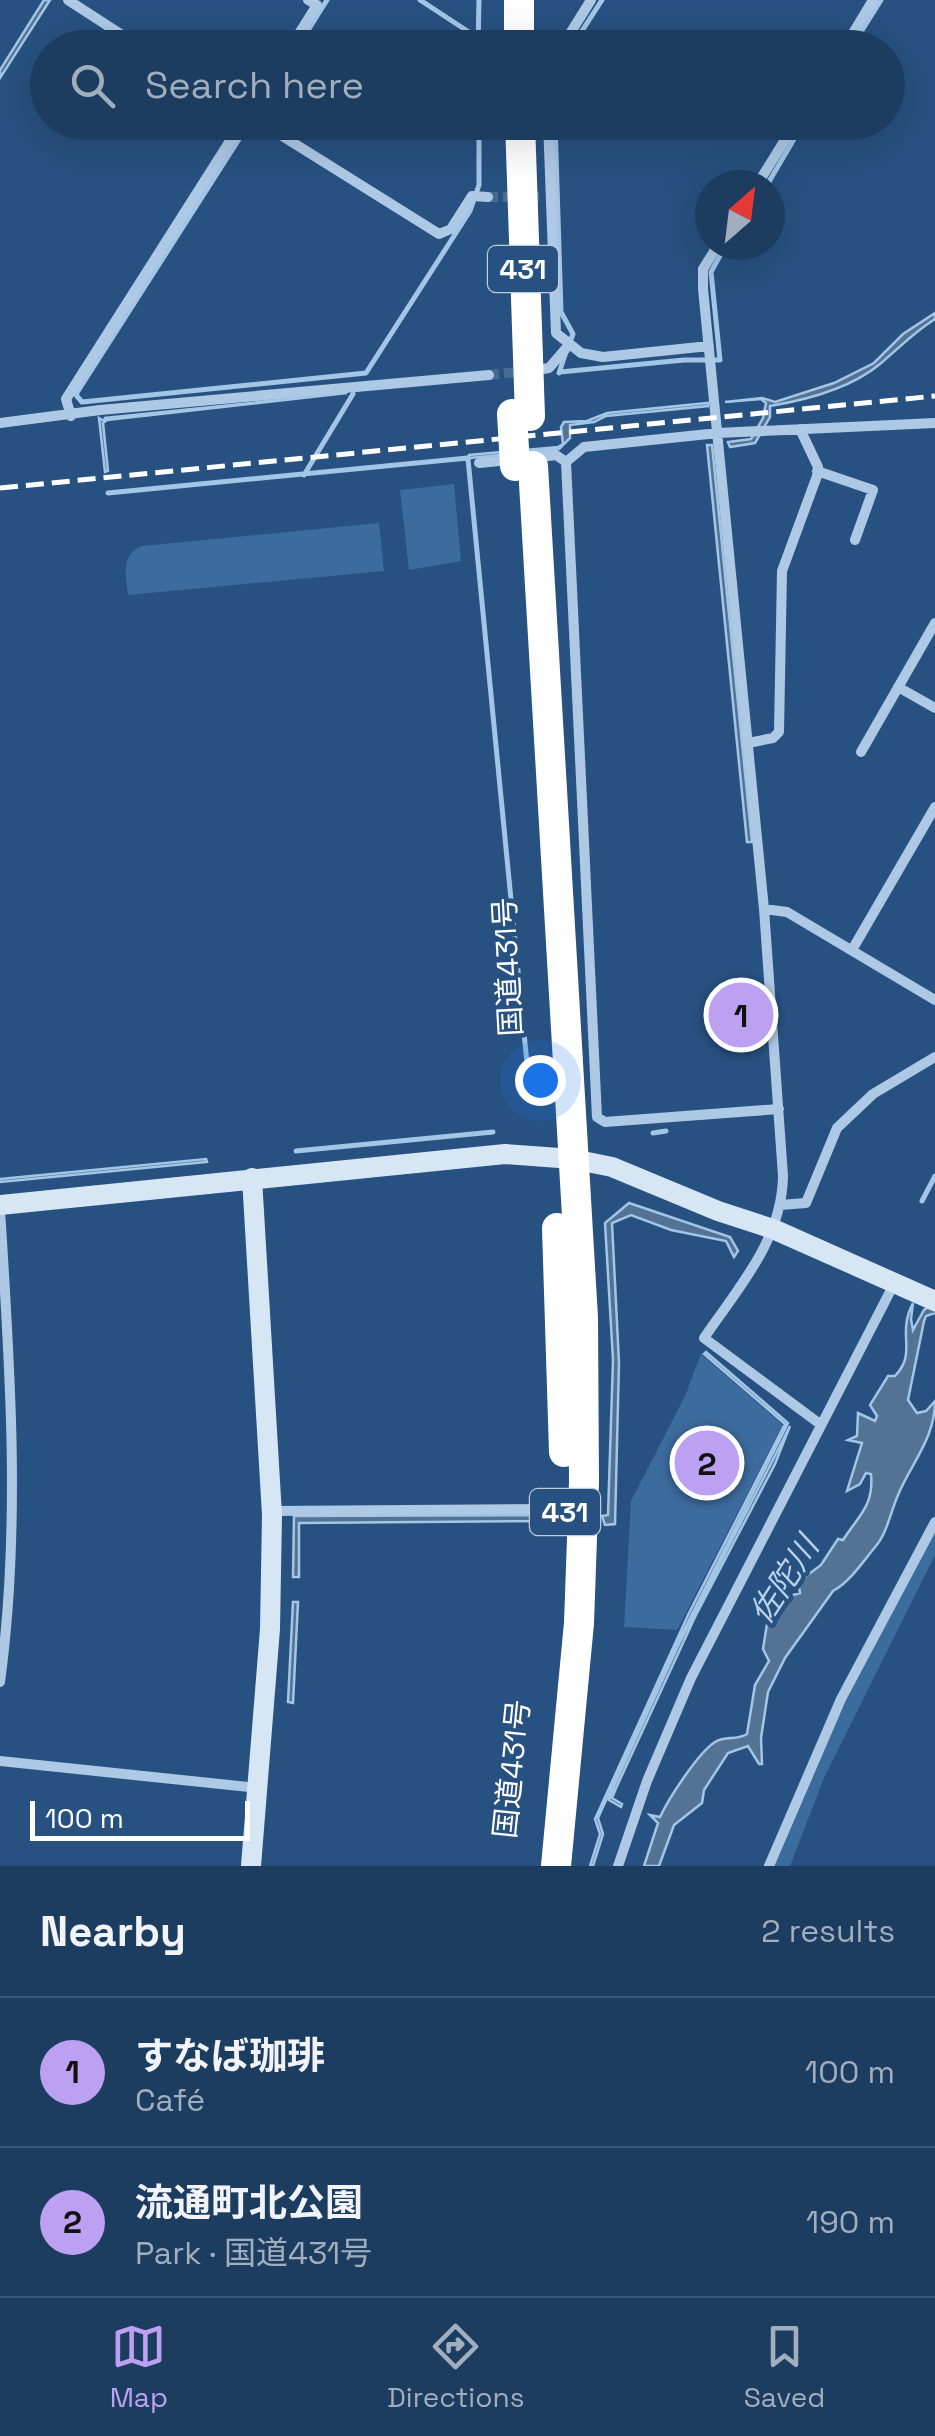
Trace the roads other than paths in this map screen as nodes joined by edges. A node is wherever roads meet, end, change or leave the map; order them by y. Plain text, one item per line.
1 (68, 0) edge
2 (308, 0) edge
3 (502, 0) edge
4 (519, 0) edge
5 (591, 0) edge
6 (874, 0) edge
7 (114, 30) edge
8 (301, 30) edge
9 (502, 30) edge
10 (519, 30) edge
11 (572, 30) edge
12 (855, 30) edge
13 (231, 140) edge
14 (289, 140) edge
15 (502, 140) edge
16 (520, 140) edge
17 (547, 140) edge
18 (785, 140) edge
19 (766, 170) edge
20 (488, 197) tunnel mouth
21 (709, 260) edge
22 (568, 346) junction
23 (709, 346) junction
24 (543, 369) tunnel mouth
25 (489, 375) tunnel mouth
26 (521, 415) junction
27 (71, 416) junction
28 (0, 423) edge
29 (935, 423) edge
30 (800, 429) junction
31 (718, 434) junction
32 (566, 462) junction
33 (479, 463) dead end
34 (817, 471) junction
35 (856, 540) dead end
36 (935, 624) edge
37 (898, 686) junction
38 (935, 708) edge
39 (748, 744) junction
40 (860, 752) dead end
41 (935, 807) edge
42 (764, 909) junction
43 (852, 950) junction
44 (934, 995) edge
45 (935, 1057) edge
46 (779, 1110) junction
47 (563, 1158) junction
48 (252, 1178) junction
49 (780, 1205) junction
50 (0, 1208) edge
51 (773, 1229) junction
52 (899, 1285) junction
53 (935, 1301) edge
54 (820, 1424) junction
55 (551, 1509) dead end
56 (272, 1510) junction
57 (935, 1522) edge
58 (0, 1682) edge
59 (0, 1761) edge
60 (258, 1788) junction
61 (251, 1866) edge
62 (536, 1866) edge
63 (556, 1866) edge
64 (618, 1866) edge
65 (770, 1866) edge

1 - 7 street
2 - 8 street
3 - 9 highway
4 - 10 highway
5 - 11 street
6 - 12 street
13 - 27 street
14 - 20 street
15 - 26 highway, 国道431号 / 431
16 - 26 highway, 国道431号 / 431
17 - 22 street
18 - 19 street
21 - 23 street
22 - 23 street
22 - 24 street
23 - 31 street
25 - 27 street
26 - 47 highway, 国道431号 / 431
27 - 28 street
29 - 30 street
30 - 31 street
30 - 34 street
31 - 32 street
31 - 39 street
32 - 33 street
32 - 46 street
34 - 35 street
34 - 39 street
36 - 37 street
37 - 38 street
37 - 40 street
39 - 42 street
41 - 43 street
42 - 43 street
42 - 46 street
43 - 44 street
45 - 49 street
46 - 49 street
47 - 48 street
47 - 51 street
47 - 62 highway, 国道431号 / 431
47 - 63 highway, 国道431号 / 431
48 - 50 street
48 - 56 street
49 - 51 street
50 - 58 street
51 - 52 street
51 - 54 street
52 - 53 street
52 - 54 street
54 - 64 street
55 - 56 street
56 - 60 street
57 - 65 street
59 - 60 street
60 - 61 street

